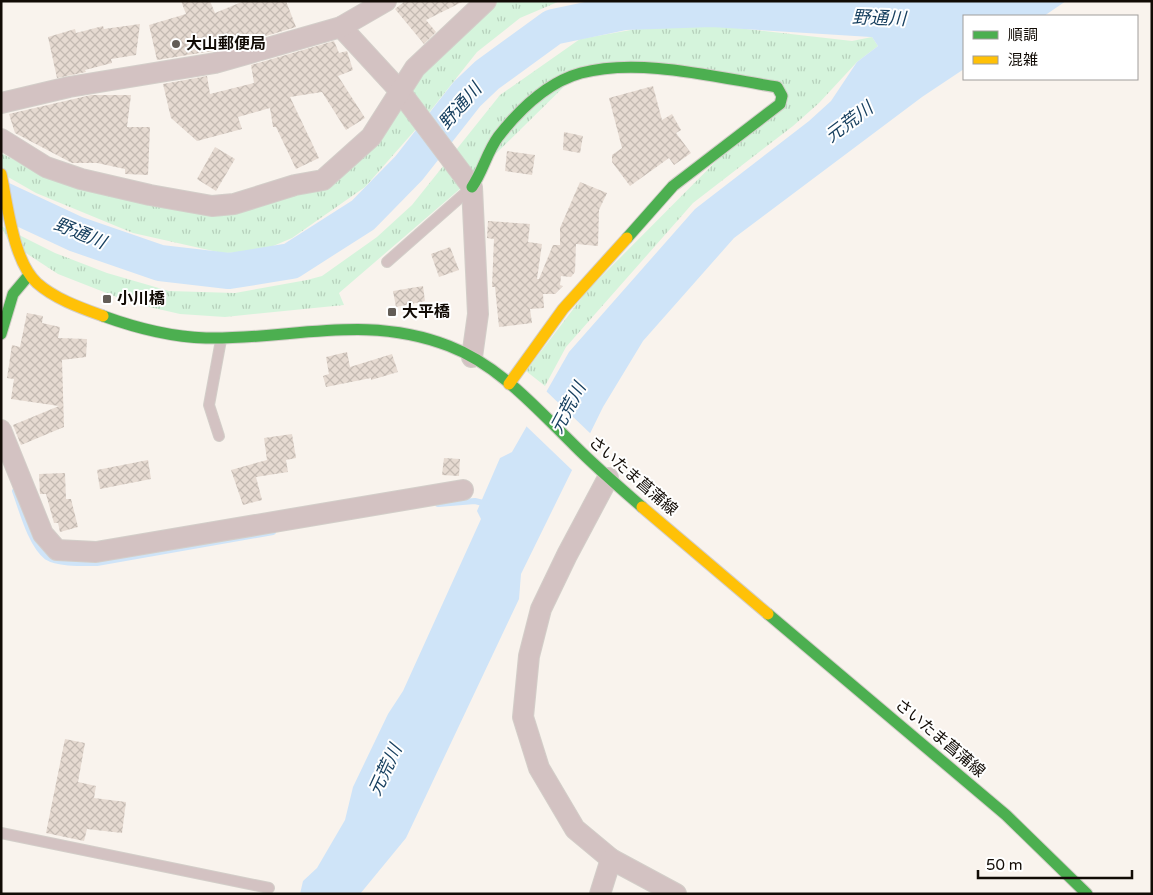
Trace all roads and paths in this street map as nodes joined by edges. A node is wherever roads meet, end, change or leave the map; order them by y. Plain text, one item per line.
1 (386, 1) edge
2 (486, 1) edge
3 (341, 27) junction
4 (400, 91) junction
5 (1, 103) edge
6 (1, 139) edge
7 (1, 174) edge
8 (470, 184) junction
9 (8, 250) dead end
10 (21, 253) junction
11 (387, 262) dead end
12 (29, 274) junction
13 (1, 334) edge
14 (221, 338) junction
15 (472, 357) junction
16 (512, 387) junction
17 (1, 430) edge
18 (219, 436) dead end
19 (605, 475) junction
20 (463, 490) dead end
21 (1, 833) edge
22 (611, 859) junction
23 (269, 888) dead end
24 (600, 894) edge
25 (676, 894) edge
26 (1087, 894) edge

1 - 3 street
2 - 4 street
3 - 4 street
3 - 5 street
4 - 6 street
4 - 8 street
7 - 10 main road, さいたま菖蒲線
8 - 11 lane
8 - 15 street
8 - 16 main road
9 - 10 lane
10 - 12 main road, さいたま菖蒲線
12 - 13 main road
12 - 14 main road, さいたま菖蒲線
14 - 15 main road, さいたま菖蒲線
14 - 18 lane
15 - 16 main road, さいたま菖蒲線
16 - 19 main road, さいたま菖蒲線
17 - 20 street
19 - 22 street
19 - 26 main road, さいたま菖蒲線
21 - 23 lane
22 - 24 street
22 - 25 street

